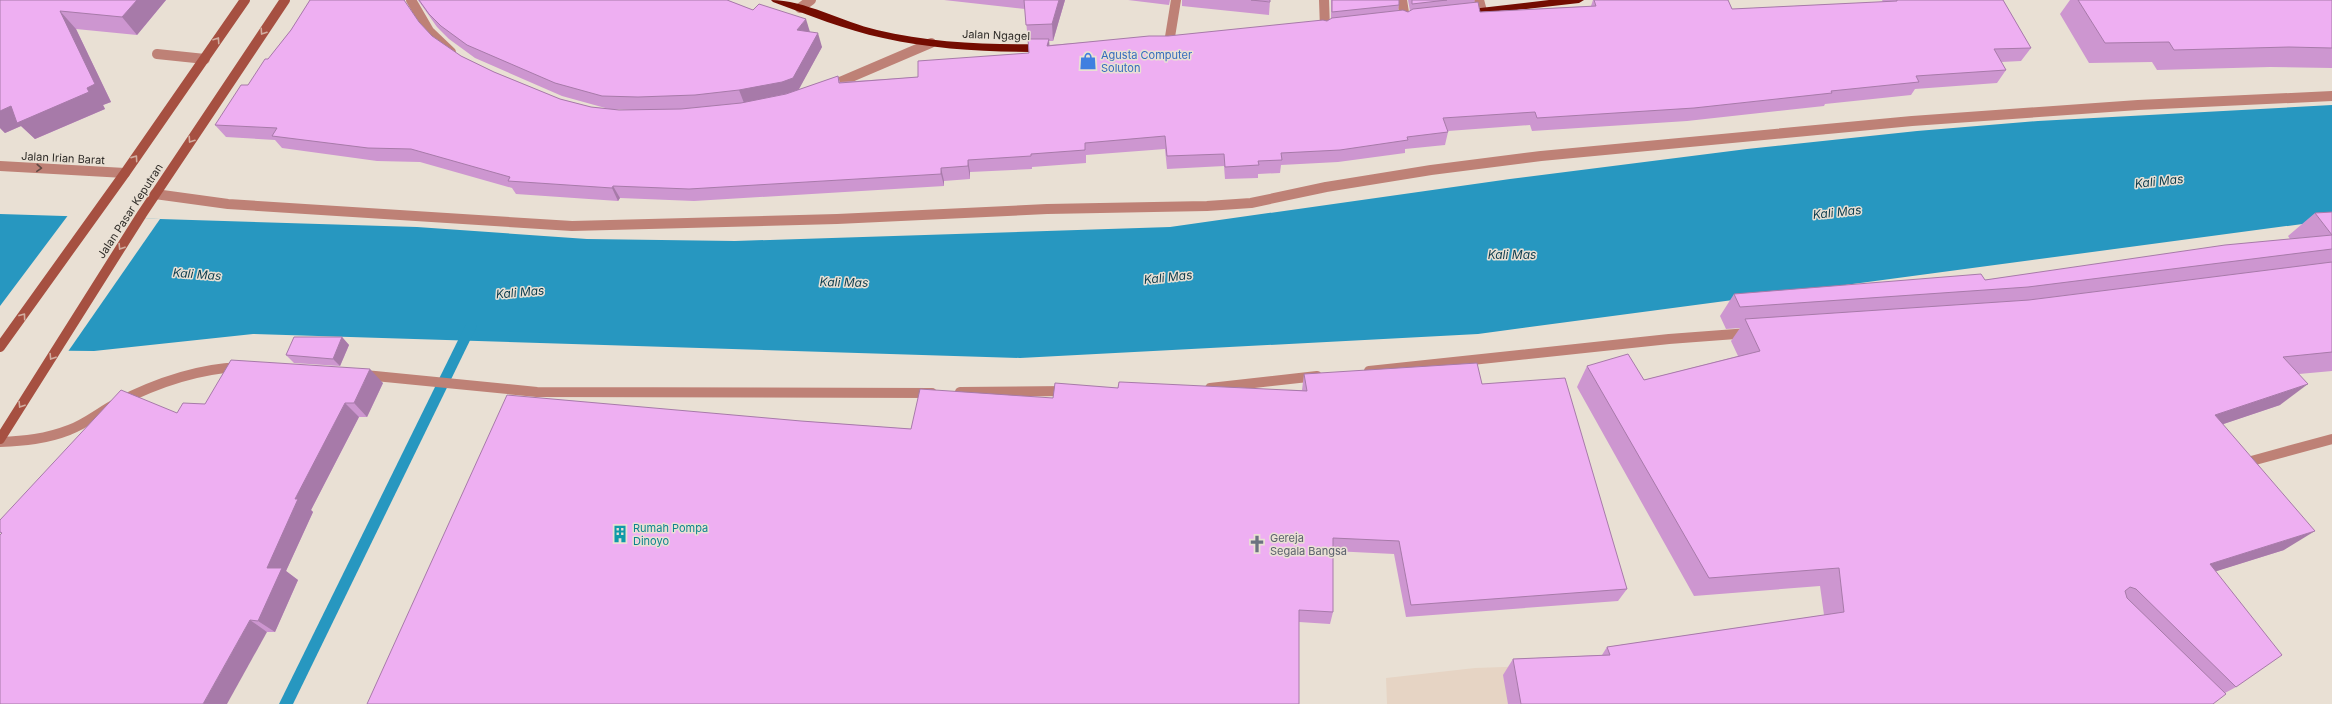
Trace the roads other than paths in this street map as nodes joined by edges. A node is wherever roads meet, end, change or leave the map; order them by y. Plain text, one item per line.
1 (245, 0) edge
2 (285, 0) edge
3 (411, 0) edge
4 (776, 0) edge
5 (811, 0) edge
6 (1176, 0) edge
7 (1324, 0) edge
8 (1402, 0) edge
9 (1479, 0) edge
10 (1579, 0) edge
11 (800, 8) junction
12 (1482, 11) junction
13 (1451, 14) edge
14 (1409, 19) joint
15 (1391, 21) edge
16 (1325, 28) edge
17 (931, 43) junction
18 (1170, 43) edge
19 (1056, 48) edge
20 (157, 54) dead end
21 (457, 56) edge
22 (205, 58) junction
23 (821, 90) edge
24 (2332, 96) edge
25 (0, 166) edge
26 (125, 173) junction
27 (155, 194) junction
28 (1763, 332) edge
29 (0, 347) edge
30 (247, 366) edge
31 (1360, 372) edge
32 (356, 374) edge
33 (1328, 375) edge
34 (1202, 389) edge
35 (1076, 391) edge
36 (0, 438) edge
37 (2332, 439) edge
38 (0, 442) edge
39 (2244, 463) edge

22 -> 1 main road
2 -> 27 main road, Jalan Pasar Keputran
3 - 21 street
4 - 11 highway, Jalan Ngagel
5 - 11 street
6 - 18 street
7 - 16 street
8 - 14 street
9 - 12 street
10 - 12 highway
11 - 17 highway, Jalan Ngagel
12 - 13 highway
14 - 15 highway
17 - 19 highway, Jalan Ngagel
17 - 23 street
20 - 22 street
26 -> 22 main road
24 - 27 street
25 -> 26 street, Jalan Irian Barat
29 -> 26 main road
27 -> 36 main road, Jalan Pasar Keputran
28 - 31 street
30 - 38 street
32 - 35 street
33 - 34 street
37 - 39 street

